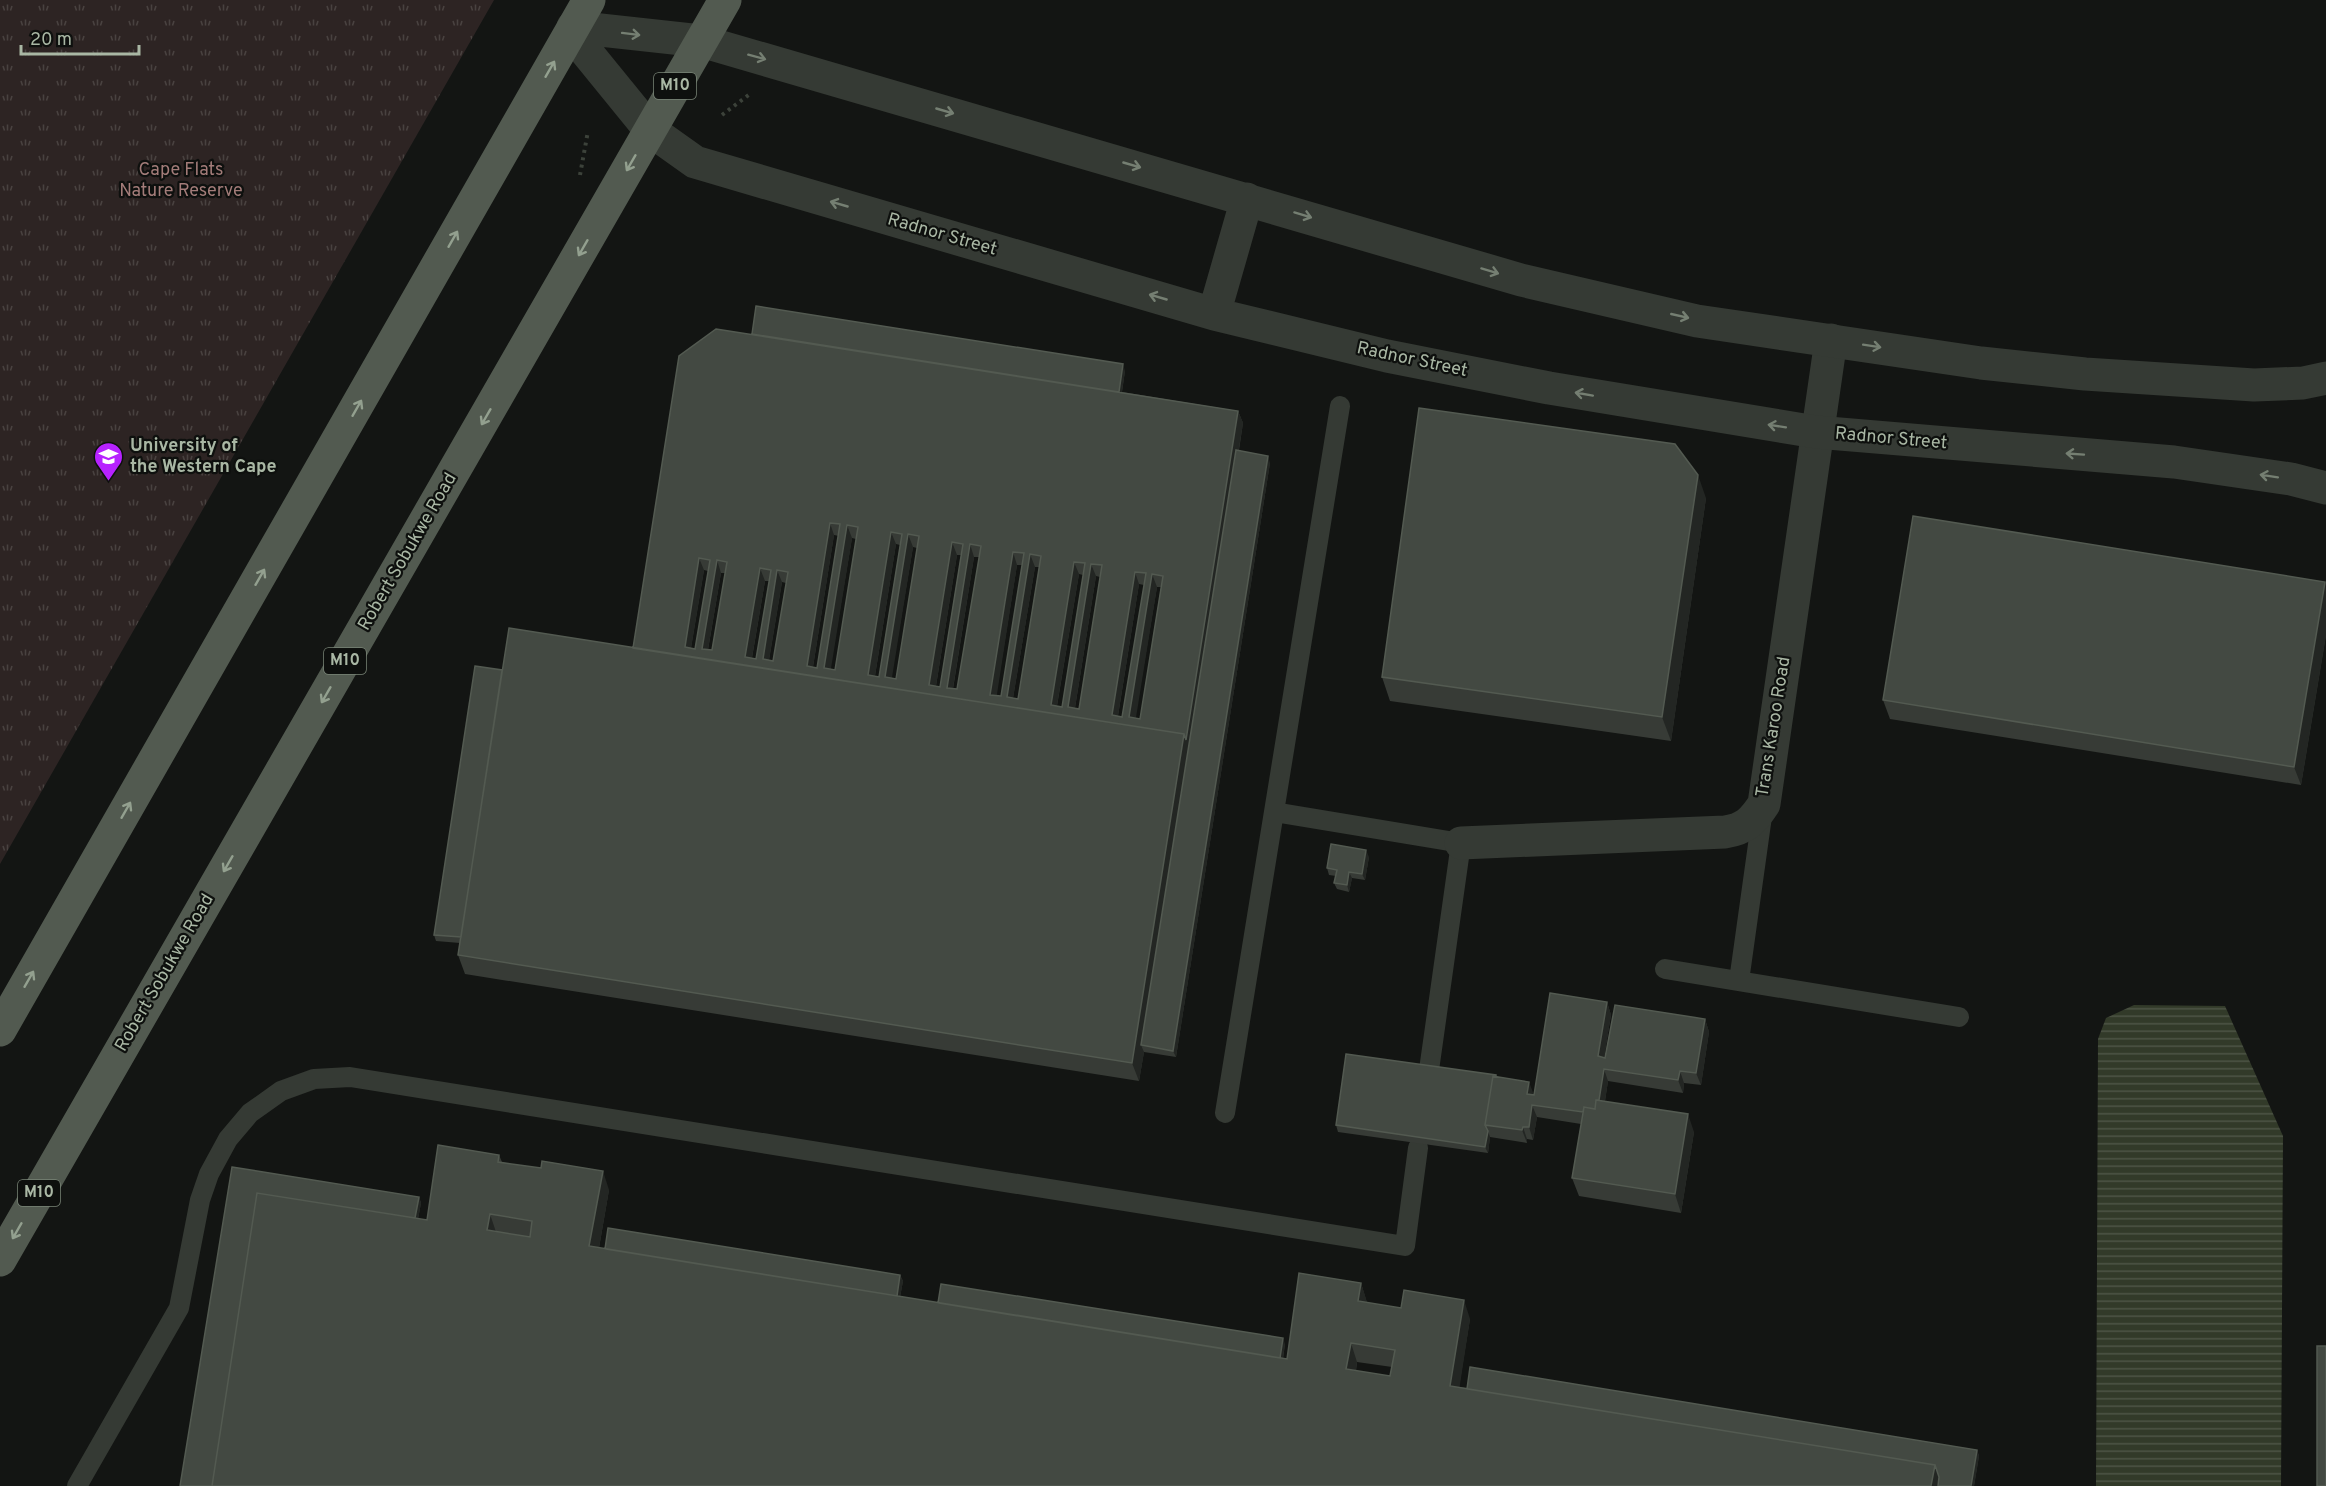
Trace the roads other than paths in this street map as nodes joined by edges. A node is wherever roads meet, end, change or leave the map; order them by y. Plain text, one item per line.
1 (725, 0) edge
2 (578, 20) edge
3 (701, 42) junction
4 (650, 130) junction
5 (1247, 198) junction
6 (1214, 314) junction
7 (1831, 340) junction
8 (2326, 378) edge
9 (1340, 406) dead end
10 (1816, 432) junction
11 (2326, 488) edge
12 (1764, 804) junction
13 (1274, 812) junction
14 (1461, 843) junction
15 (1665, 969) dead end
16 (1738, 981) junction
17 (1959, 1017) dead end
18 (0, 1030) edge
19 (1429, 1070) edge
20 (1225, 1113) dead end
21 (1418, 1148) edge
22 (0, 1260) edge
23 (77, 1486) edge

1 - 3 main road, Robert Sobukwe Road / M10
2 -> 3 street
2 - 4 street, Radnor Street
18 -> 2 main road
3 - 4 main road, Robert Sobukwe Road / M10
3 -> 5 street
6 -> 4 street, Radnor Street
4 -> 22 main road, Robert Sobukwe Road / M10
5 - 6 street
5 -> 7 street
10 -> 6 street, Radnor Street
7 -> 8 street
7 - 10 street, Trans Karoo Road
9 - 13 lane
11 -> 10 street, Radnor Street
10 - 12 street, Trans Karoo Road
12 - 14 street, Trans Karoo Road
12 - 16 lane
13 - 14 lane
13 - 20 lane
14 - 19 lane
15 - 16 lane
16 - 17 lane
21 - 23 lane

